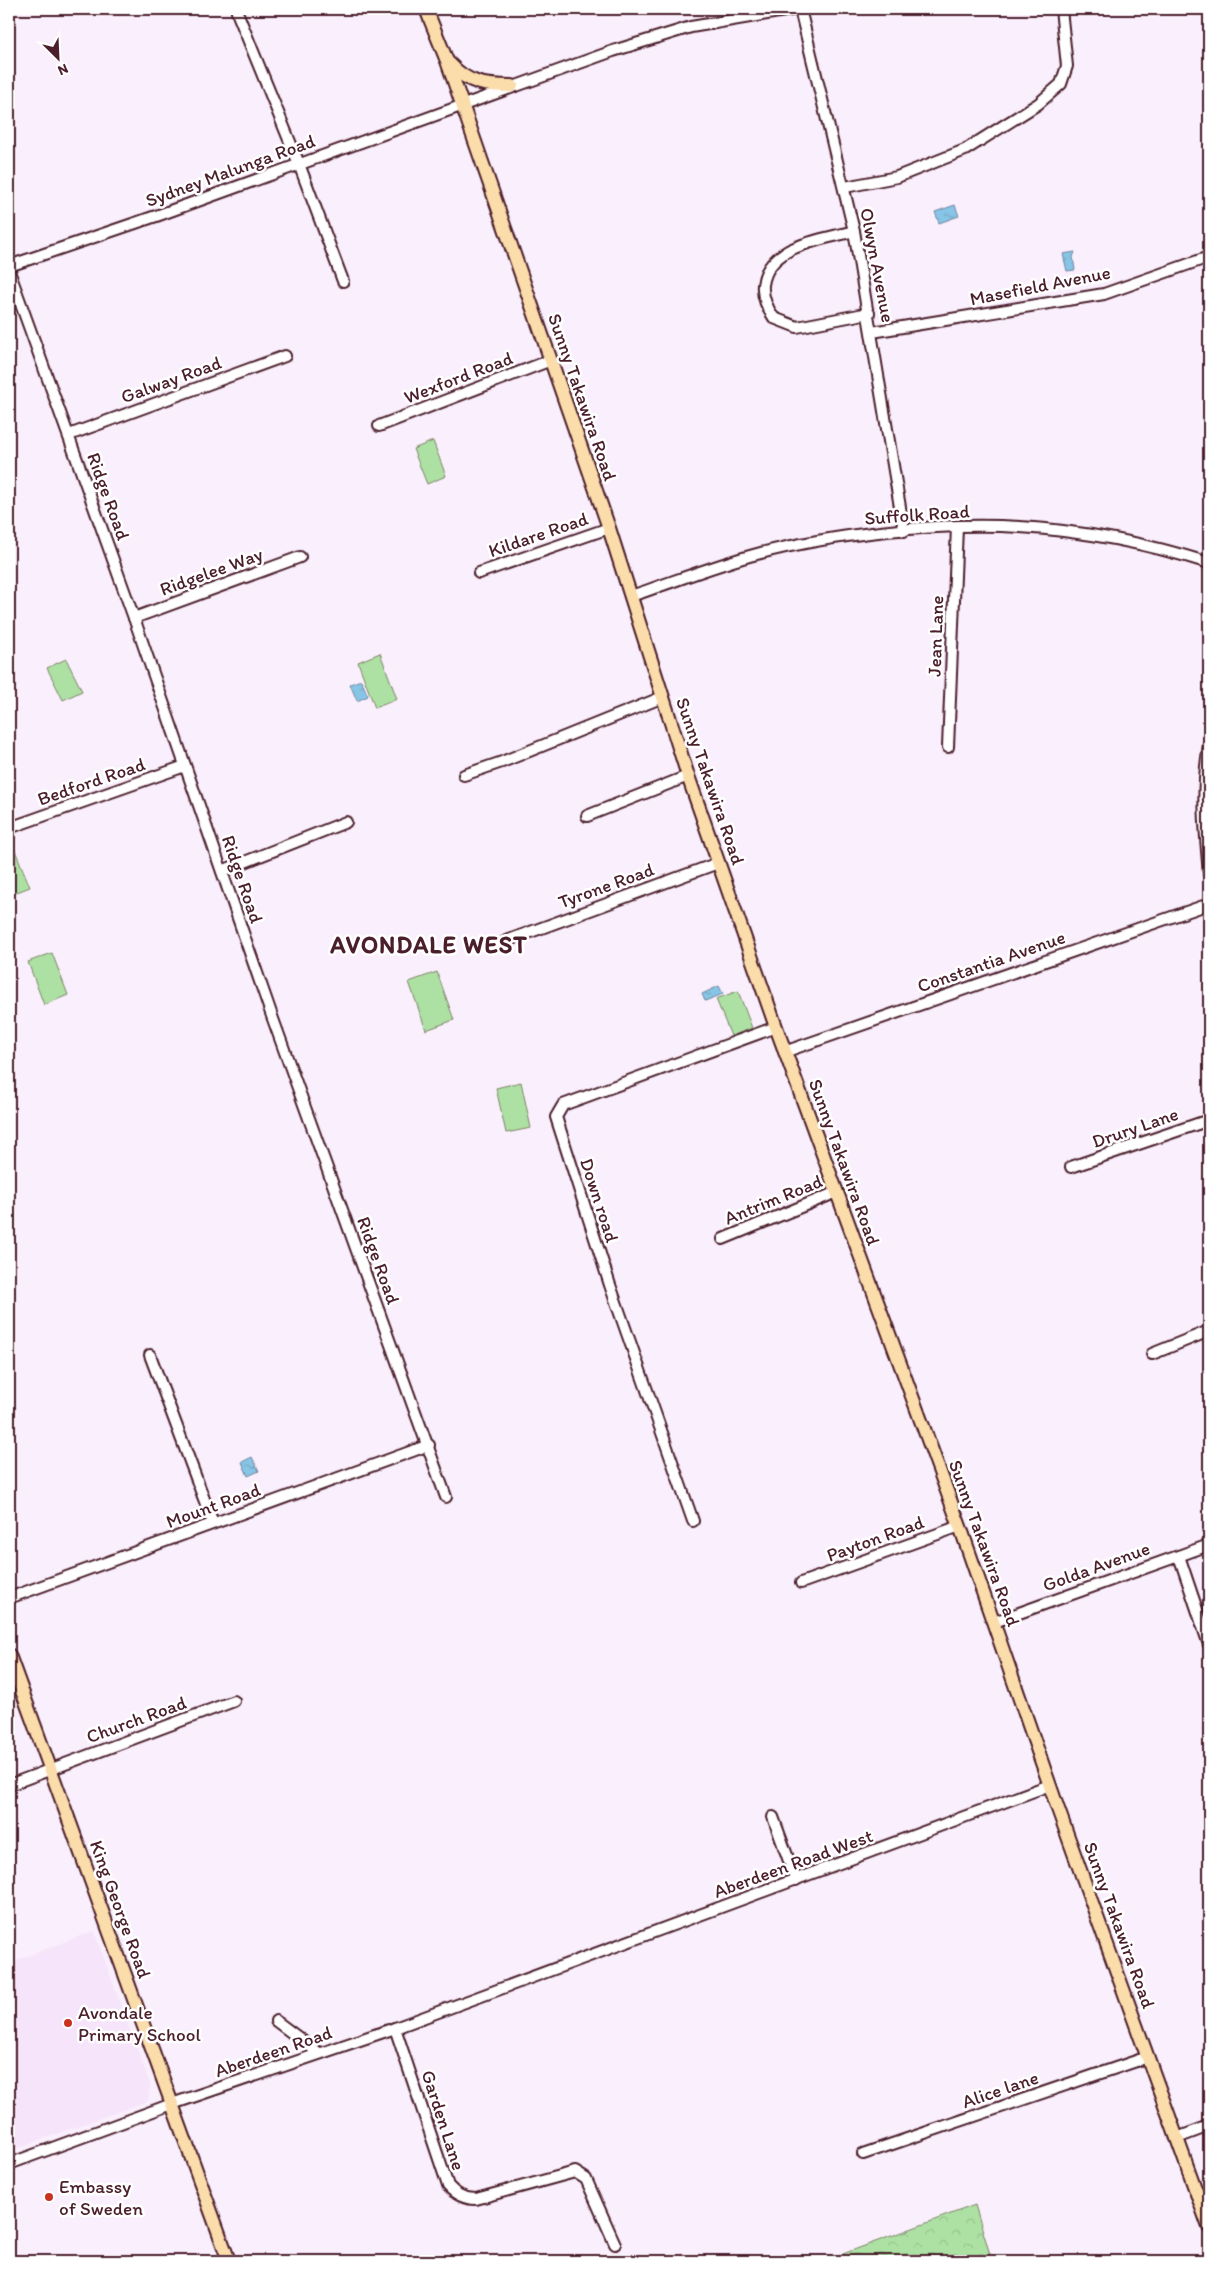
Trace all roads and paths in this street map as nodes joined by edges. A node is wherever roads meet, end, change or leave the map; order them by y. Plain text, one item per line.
1 (426, 9) edge
2 (799, 9) edge
3 (1061, 9) edge
4 (236, 12) dead end
5 (447, 61) junction
6 (512, 86) junction
7 (462, 106) junction
8 (299, 164) junction
9 (845, 187) junction
10 (854, 231) junction
11 (1209, 257) edge
12 (9, 266) edge
13 (9, 271) edge
14 (343, 281) dead end
15 (869, 313) junction
16 (872, 332) junction
17 (285, 356) dead end
18 (550, 360) junction
19 (379, 426) dead end
20 (69, 435) junction
21 (957, 527) junction
22 (609, 528) junction
23 (904, 531) junction
24 (300, 557) dead end
25 (1209, 563) edge
26 (479, 573) dead end
27 (631, 596) junction
28 (134, 618) junction
29 (663, 697) junction
30 (1209, 745) edge
31 (948, 747) dead end
32 (185, 766) junction
33 (464, 775) dead end
34 (688, 776) junction
35 (587, 816) dead end
36 (346, 822) dead end
37 (9, 828) edge
38 (718, 863) junction
39 (222, 871) junction
40 (1209, 874) edge
41 (1209, 904) edge
42 (506, 941) dead end
43 (776, 1027) junction
44 (784, 1052) junction
45 (1209, 1120) edge
46 (1071, 1167) dead end
47 (837, 1192) junction
48 (723, 1239) dead end
49 (1209, 1331) edge
50 (1152, 1354) dead end
51 (150, 1355) dead end
52 (428, 1445) junction
53 (446, 1497) dead end
54 (693, 1521) dead end
55 (213, 1523) junction
56 (960, 1526) junction
57 (1209, 1545) edge
58 (1179, 1556) junction
59 (801, 1583) dead end
60 (9, 1598) edge
61 (994, 1622) junction
62 (1209, 1645) edge
63 (9, 1655) edge
64 (234, 1701) dead end
65 (51, 1770) junction
66 (9, 1785) edge
67 (1050, 1785) junction
68 (773, 1817) dead end
69 (796, 1880) junction
70 (548, 1971) joint
71 (276, 2021) dead end
72 (395, 2028) junction
73 (319, 2053) junction
74 (1148, 2057) junction
75 (172, 2104) junction
76 (1209, 2126) edge
77 (1177, 2138) junction
78 (863, 2154) dead end
79 (9, 2164) edge
80 (1204, 2195) edge
81 (1209, 2227) edge
82 (615, 2244) dead end
83 (229, 2261) edge

1 - 5 main road, Sunny Takawira Road
2 - 6 street, Sydney Malunga Road
2 - 9 street, Olwyn Avenue
3 - 9 street
4 - 8 street
5 - 6 main road
5 - 7 main road, Sunny Takawira Road
6 - 7 street, Sydney Malunga Road
7 - 8 street, Sydney Malunga Road
7 - 18 main road, Sunny Takawira Road
8 - 12 street, Sydney Malunga Road
8 - 14 street
9 - 10 street, Olwyn Avenue
10 - 15 street, Olwyn Avenue
10 - 15 street
11 - 16 street, Masefield Avenue
13 - 20 street, Ridge Road
15 - 16 street, Olwyn Avenue
16 - 23 street, Olwyn Avenue
17 - 20 street, Galway Road
18 - 19 street, Wexford Road
18 - 22 main road, Sunny Takawira Road
20 - 28 street, Ridge Road
21 - 23 street, Suffolk Road
21 - 25 street, Suffolk Road
21 - 31 street, Jean Lane
22 - 26 street, Kildare Road
22 - 27 main road, Sunny Takawira Road
23 - 27 street, Suffolk Road
24 - 28 street, Ridgelee Way
27 - 29 main road, Sunny Takawira Road
28 - 32 street, Ridge Road
29 - 33 street
29 - 34 main road, Sunny Takawira Road
30 - 40 street
32 - 37 street, Bedford Road
32 - 39 street, Ridge Road
34 - 35 street
34 - 38 main road, Sunny Takawira Road
36 - 39 street
38 - 42 street, Tyrone Road
38 - 43 main road, Sunny Takawira Road
39 - 52 street, Ridge Road
41 - 44 street, Constantia Avenue
43 - 44 main road, Sunny Takawira Road
43 - 54 street, Down road
44 - 47 main road, Sunny Takawira Road
45 - 46 street, Drury Lane
47 - 48 street, Antrim Road
47 - 56 main road, Sunny Takawira Road
49 - 50 street
51 - 55 street
52 - 53 street, Ridge Road
52 - 55 street, Mount Road
55 - 60 street, Mount Road
56 - 59 street, Payton Road
56 - 61 main road, Sunny Takawira Road
57 - 58 street, Golda Avenue
58 - 61 street, Golda Avenue
58 - 62 street
61 - 67 main road, Sunny Takawira Road
63 - 65 main road, King George Road
64 - 65 street, Church Road
65 - 66 street, Church Road
65 - 75 main road, King George Road
67 - 69 street, Aberdeen Road West
67 - 74 main road, Sunny Takawira Road
68 - 69 street
69 - 70 street, Aberdeen Road West
70 - 72 street, Aberdeen Road
71 - 73 street
72 - 73 street, Aberdeen Road
72 - 82 street, Garden Lane
73 - 75 street, Aberdeen Road
74 - 77 main road, Sunny Takawira Road
74 - 78 street, Alice lane
75 - 79 street, Aberdeen Road
75 - 83 main road, King George Road
76 - 77 street
77 - 80 main road, Sunny Takawira Road
80 - 81 main road, Sunny Takawira Road

